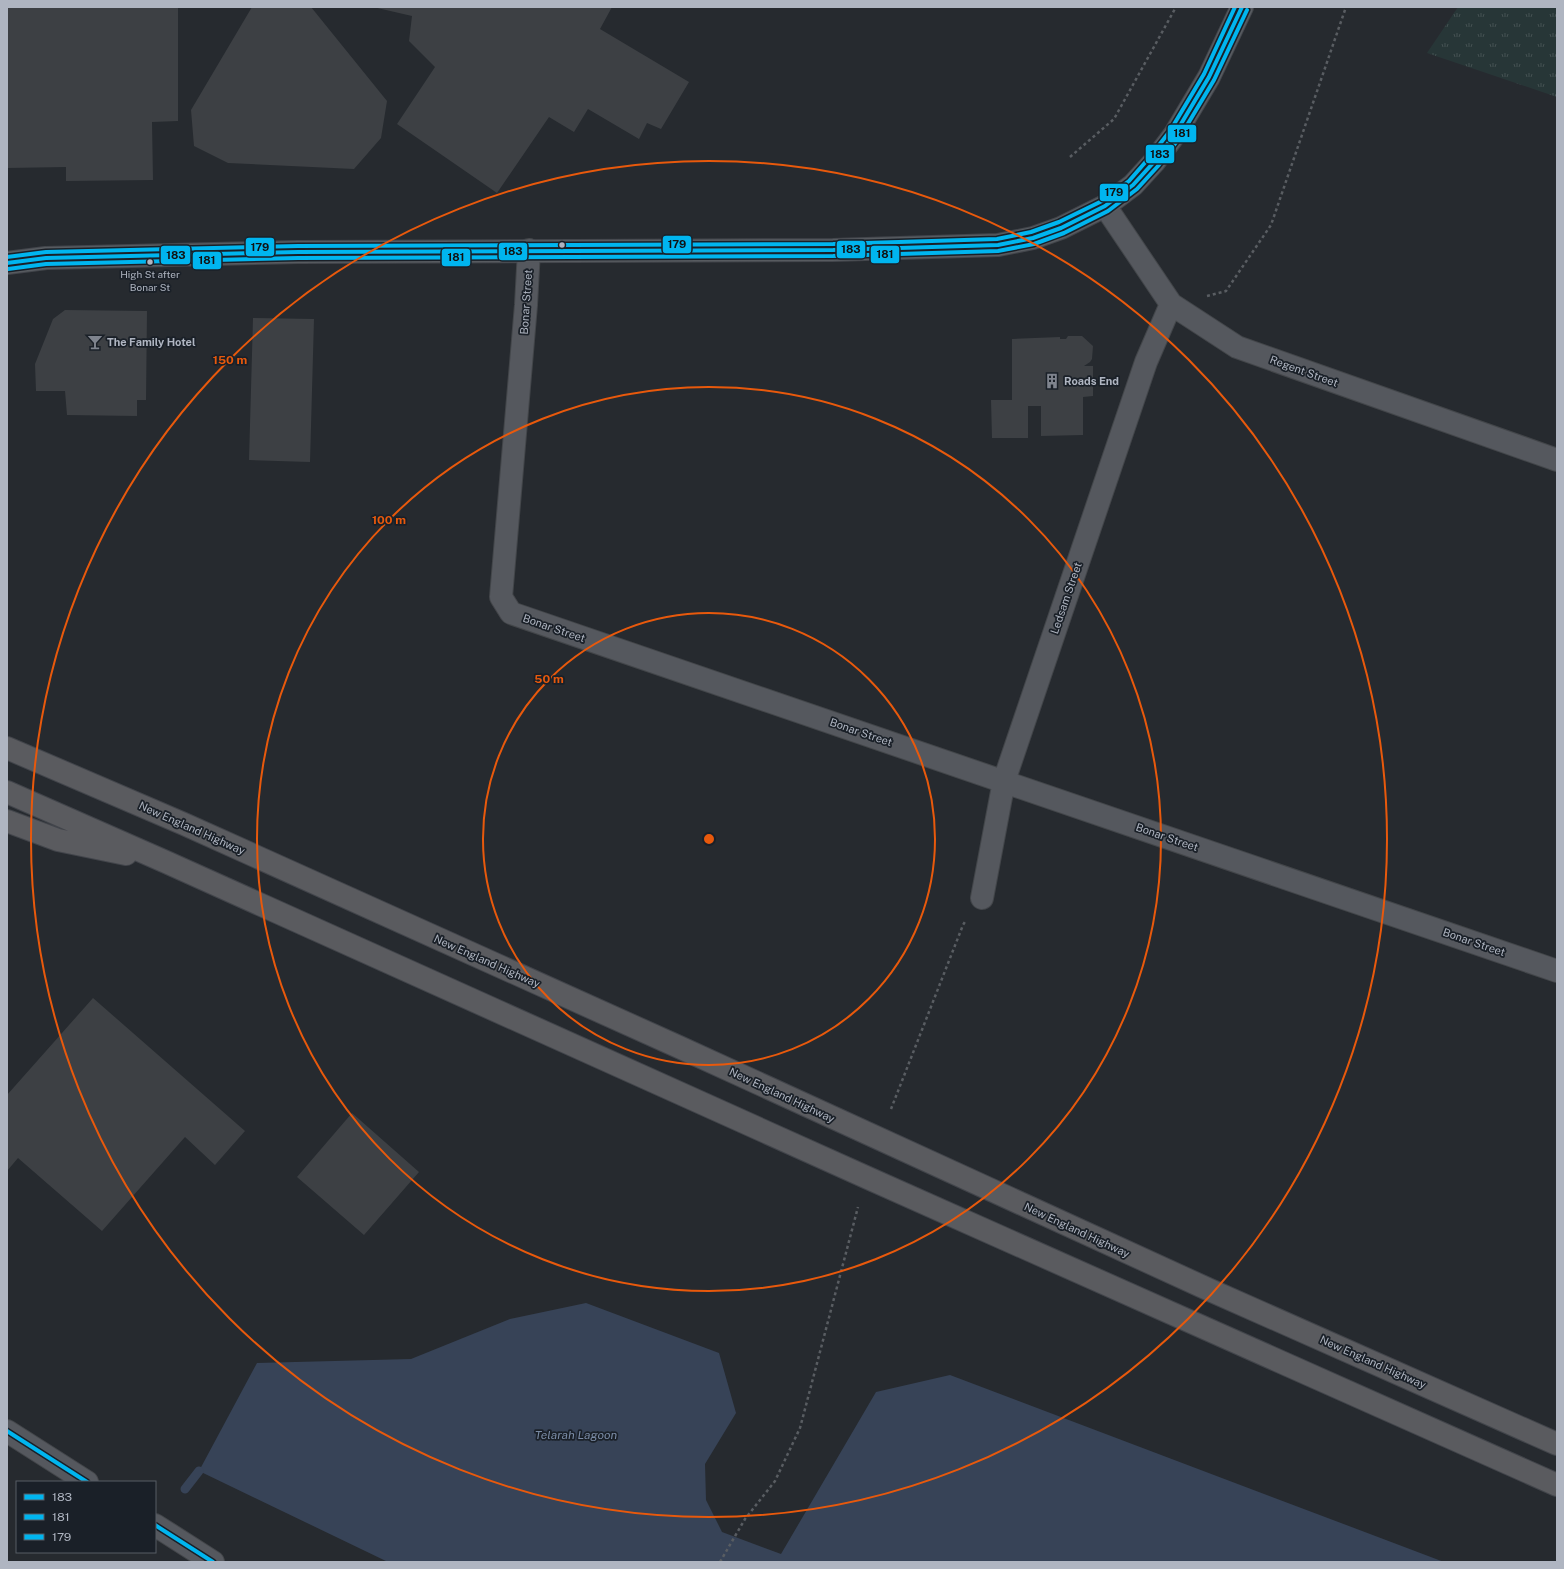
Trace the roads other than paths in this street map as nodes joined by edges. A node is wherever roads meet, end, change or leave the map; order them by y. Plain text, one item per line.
1 (1242, 7) edge
2 (1105, 206) junction
3 (529, 250) junction
4 (7, 263) edge
5 (1172, 304) junction
6 (1557, 460) edge
7 (7, 748) edge
8 (1004, 781) junction
9 (7, 792) edge
10 (7, 820) edge
11 (166, 862) junction
12 (982, 898) road end
13 (1557, 970) edge
14 (7, 1431) edge
15 (1557, 1444) edge
16 (85, 1481) edge
17 (1557, 1485) edge
18 (156, 1526) edge
19 (213, 1562) edge

1 - 2 main road
2 - 3 main road
2 - 5 street, Regent Street
3 - 4 main road
3 - 8 street, Bonar Street
5 - 6 street, Regent Street
5 - 8 street, Ledsam Street
7 - 15 highway, New England Highway
8 - 12 street, Ledsam Street
8 - 13 street, Bonar Street
9 - 11 highway
10 - 11 highway
11 - 17 highway
14 - 16 street
18 - 19 street

